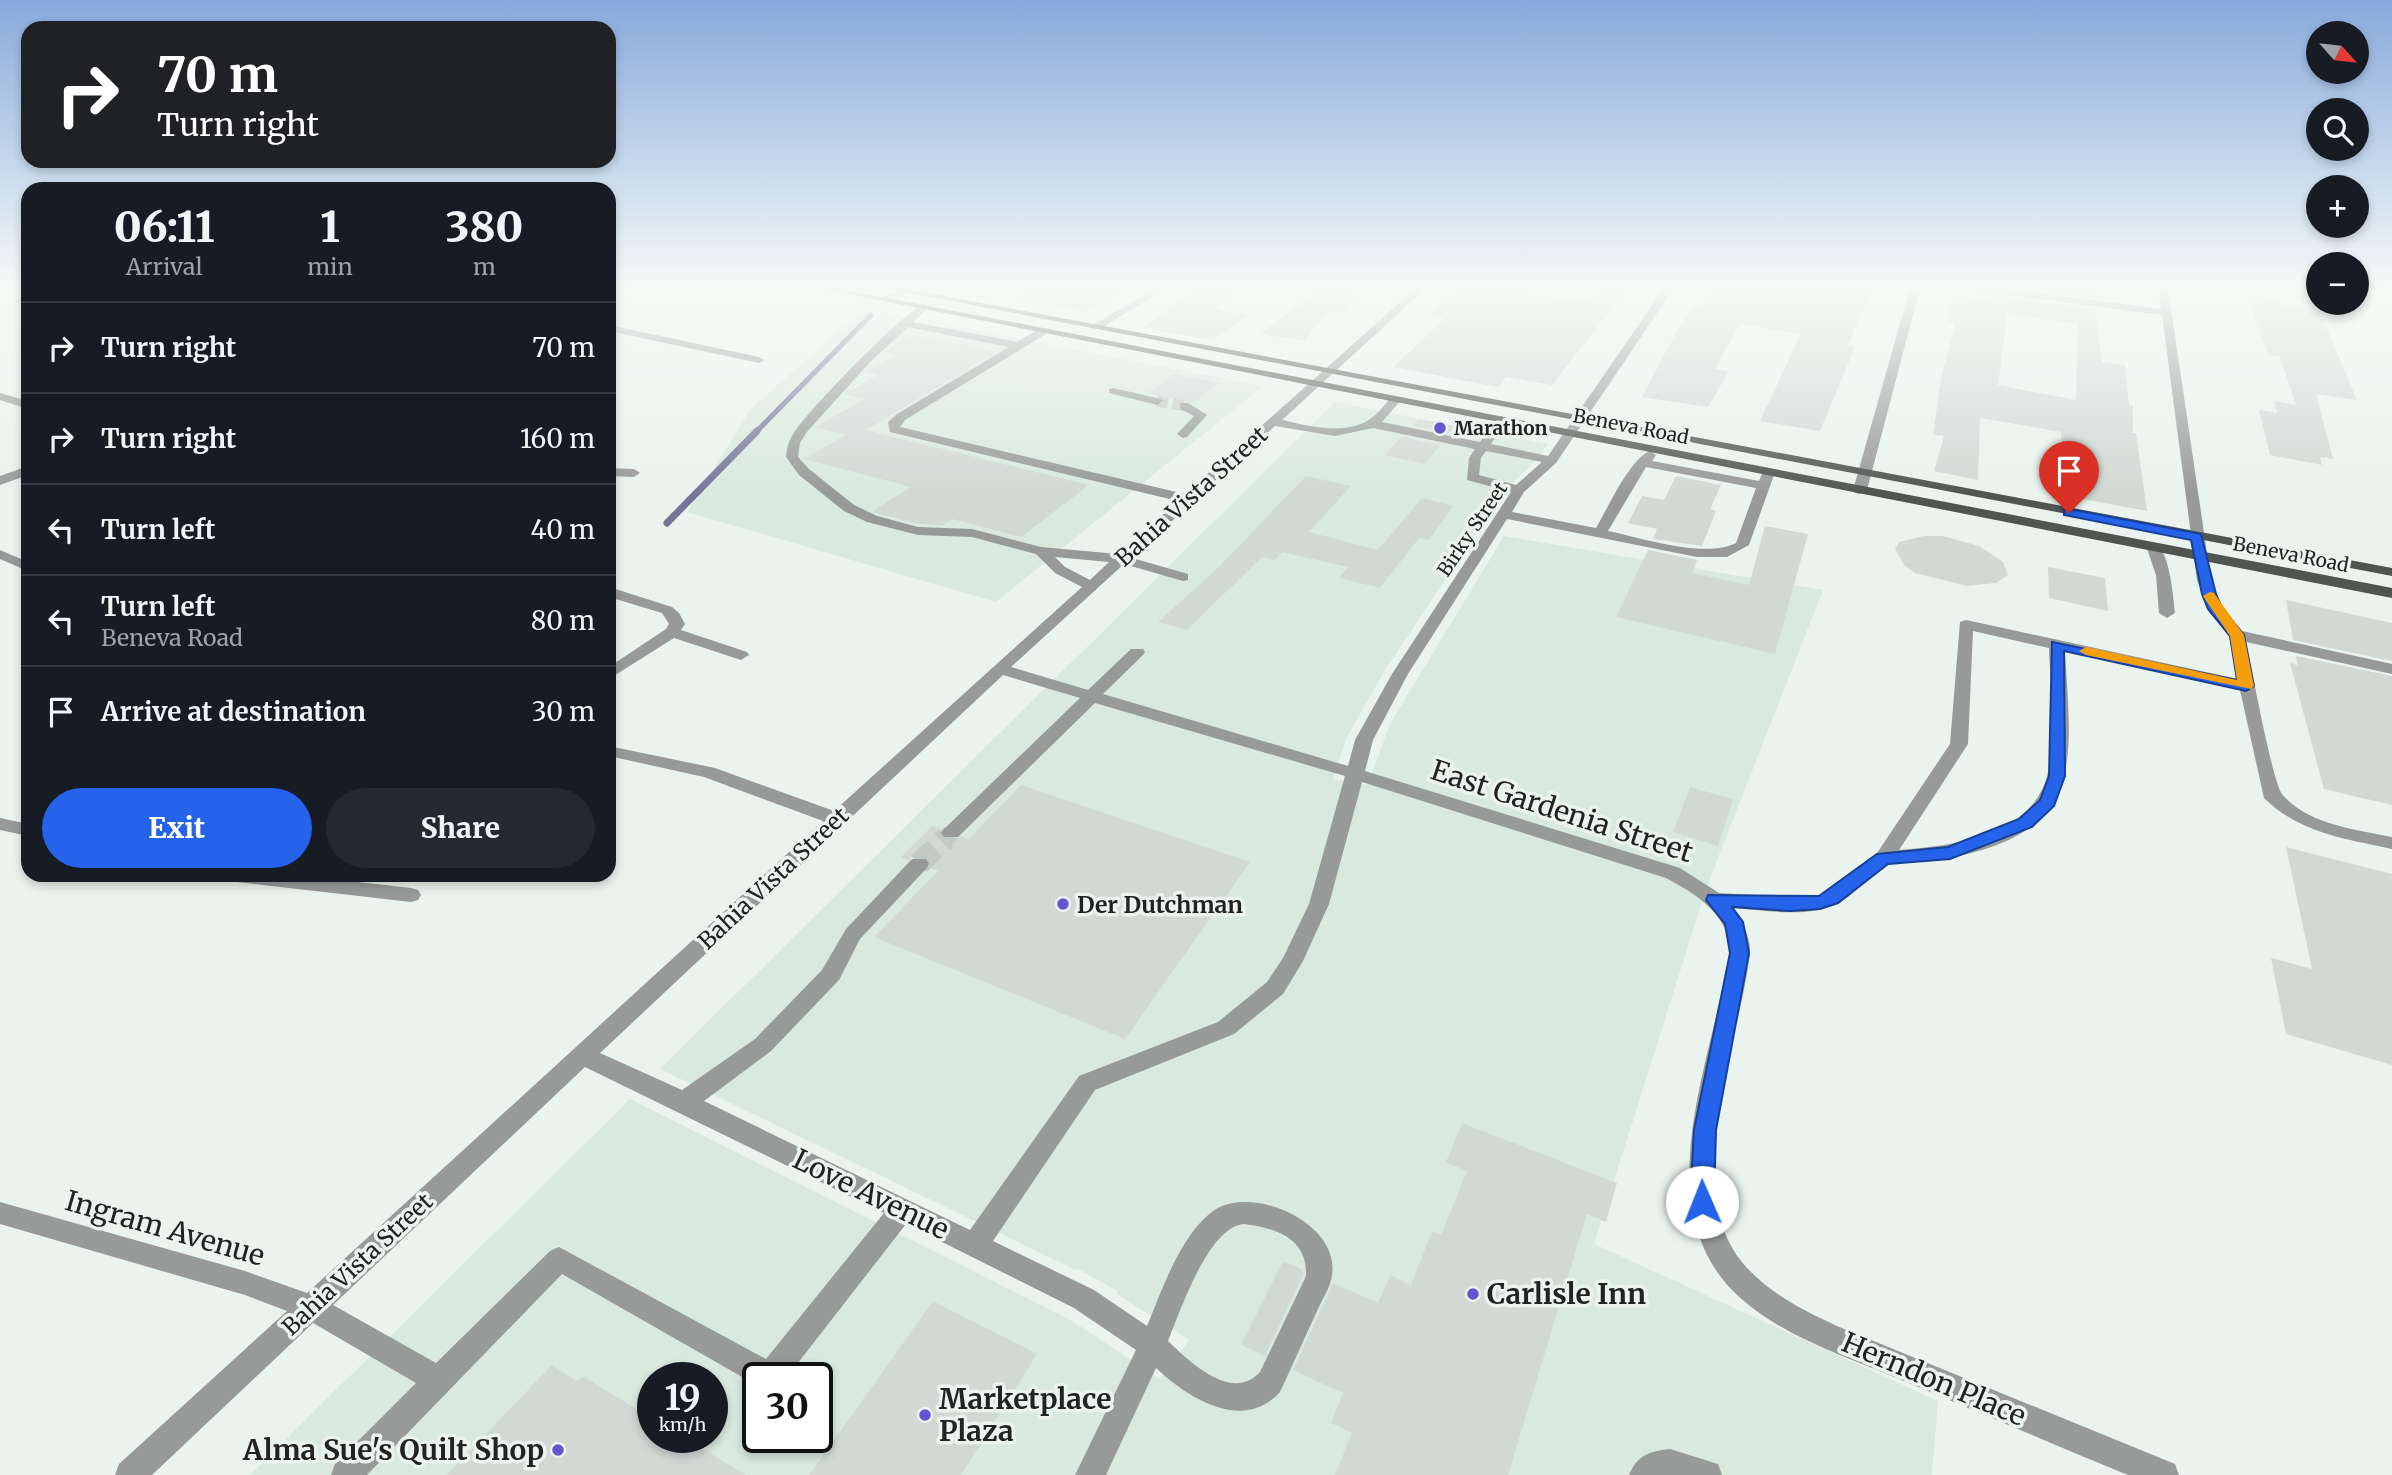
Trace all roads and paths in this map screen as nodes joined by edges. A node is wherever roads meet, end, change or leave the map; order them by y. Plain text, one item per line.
1 (744, 357) edge
2 (870, 357) edge
3 (1001, 357) edge
4 (1176, 357) edge
5 (1249, 357) edge
6 (1345, 357) edge
7 (1621, 357) edge
8 (1895, 357) edge
9 (2172, 357) edge
10 (759, 360) dead end
11 (1328, 372) junction
12 (1313, 385) junction
13 (1114, 391) dead end
14 (0, 396) edge
15 (1395, 400) junction
16 (1157, 401) tunnel mouth
17 (21, 403) edge
18 (1184, 407) dead end
19 (1578, 419) junction
20 (1501, 421) junction
21 (1273, 422) junction
22 (1372, 424) junction
23 (1569, 433) junction
24 (1183, 434) dead end
25 (1482, 446) junction
26 (1655, 450) junction
27 (1551, 460) junction
28 (1643, 463) junction
29 (616, 472) edge
30 (21, 473) edge
31 (634, 473) dead end
32 (1864, 473) junction
33 (1767, 479) junction
34 (0, 481) edge
35 (1519, 490) junction
36 (1860, 490) junction
37 (1187, 499) junction
38 (1503, 514) junction
39 (1601, 533) junction
40 (2197, 537) junction
41 (2153, 546) junction
42 (1041, 551) junction
43 (0, 554) edge
44 (2200, 556) junction
45 (1121, 559) junction
46 (18, 562) edge
47 (2392, 572) edge
48 (1183, 577) dead end
49 (1091, 586) junction
50 (2392, 593) edge
51 (616, 594) edge
52 (2166, 613) dead end
53 (672, 632) junction
54 (2237, 635) junction
55 (2057, 645) junction
56 (1137, 652) dead end
57 (741, 654) dead end
58 (616, 669) edge
59 (999, 669) junction
60 (2392, 669) edge
61 (2246, 686) junction
62 (1094, 696) junction
63 (616, 752) edge
64 (1353, 773) junction
65 (837, 819) junction
66 (0, 824) edge
67 (21, 828) edge
68 (951, 833) tunnel mouth
69 (2392, 843) edge
70 (1884, 858) junction
71 (919, 864) tunnel mouth
72 (324, 882) edge
73 (411, 895) dead end
74 (1715, 900) junction
75 (582, 1055) junction
76 (684, 1102) junction
77 (901, 1210) junction
78 (0, 1213) edge
79 (975, 1245) junction
80 (1723, 1254) joint
81 (311, 1307) junction
82 (1152, 1345) junction
83 (439, 1380) junction
84 (130, 1475) edge
85 (346, 1475) edge
86 (1090, 1475) edge
87 (1644, 1475) edge
88 (1707, 1475) edge
89 (2165, 1475) edge

1 - 10 street
2 - 42 street
3 - 37 street
4 - 12 main road, Beneva Road
5 - 11 main road, Beneva Road
6 - 11 street, Bahia Vista Street
7 - 19 street, Birky Street
8 - 32 street
9 - 40 street
11 - 12 street, Bahia Vista Street
11 - 19 main road, Beneva Road
12 - 15 main road, Beneva Road
12 - 21 street, Bahia Vista Street
13 - 16 street
14 - 17 street
15 - 20 main road, Beneva Road
15 - 22 street
18 - 24 street
19 - 23 street, Birky Street
19 - 32 main road, Beneva Road
20 - 23 main road, Beneva Road
20 - 25 street
21 - 22 street
21 - 37 street, Bahia Vista Street
22 - 25 street
23 - 26 main road, Beneva Road
23 - 27 street, Birky Street
25 - 27 street
25 - 35 street
26 - 28 street
26 - 33 main road, Beneva Road
27 - 35 street, Birky Street
28 - 33 street
28 - 39 street
29 - 31 street
30 - 34 street
32 - 36 street
32 - 40 main road, Beneva Road
33 - 36 main road, Beneva Road
33 - 39 street
35 - 38 street, Birky Street
36 - 41 main road, Beneva Road
37 - 45 street, Bahia Vista Street
38 - 39 street
38 - 64 street, Birky Street
40 - 44 street
40 - 47 main road, Beneva Road
41 - 44 main road, Beneva Road
41 - 52 street
42 - 45 street
42 - 49 street
43 - 46 street
44 - 50 main road, Beneva Road
44 - 54 street
45 - 48 street
45 - 49 street, Bahia Vista Street
49 - 59 street, Bahia Vista Street
51 - 53 street
53 - 57 street
53 - 58 street
54 - 60 street
54 - 61 street
55 - 61 street
55 - 70 street
55 - 70 street
56 - 62 street
59 - 62 street, East Gardenia Street
59 - 65 street, Bahia Vista Street
61 - 69 street
62 - 64 street, East Gardenia Street
62 - 68 street
63 - 65 street
64 - 74 street, East Gardenia Street
64 - 79 street, Birky Street
65 - 75 street, Bahia Vista Street
66 - 67 street
70 - 74 street
71 - 76 street
72 - 73 street
74 - 80 street, East Gardenia Street
75 - 76 street, Love Avenue
75 - 81 street, Bahia Vista Street
76 - 77 street, Love Avenue
77 - 79 street, Love Avenue
77 - 83 street
78 - 81 street, Ingram Avenue
79 - 82 street, Love Avenue
80 - 89 street, Herndon Place
81 - 83 street, Ingram Avenue
81 - 84 street, Bahia Vista Street
82 - 82 street
82 - 86 street
83 - 85 street
87 - 88 street

